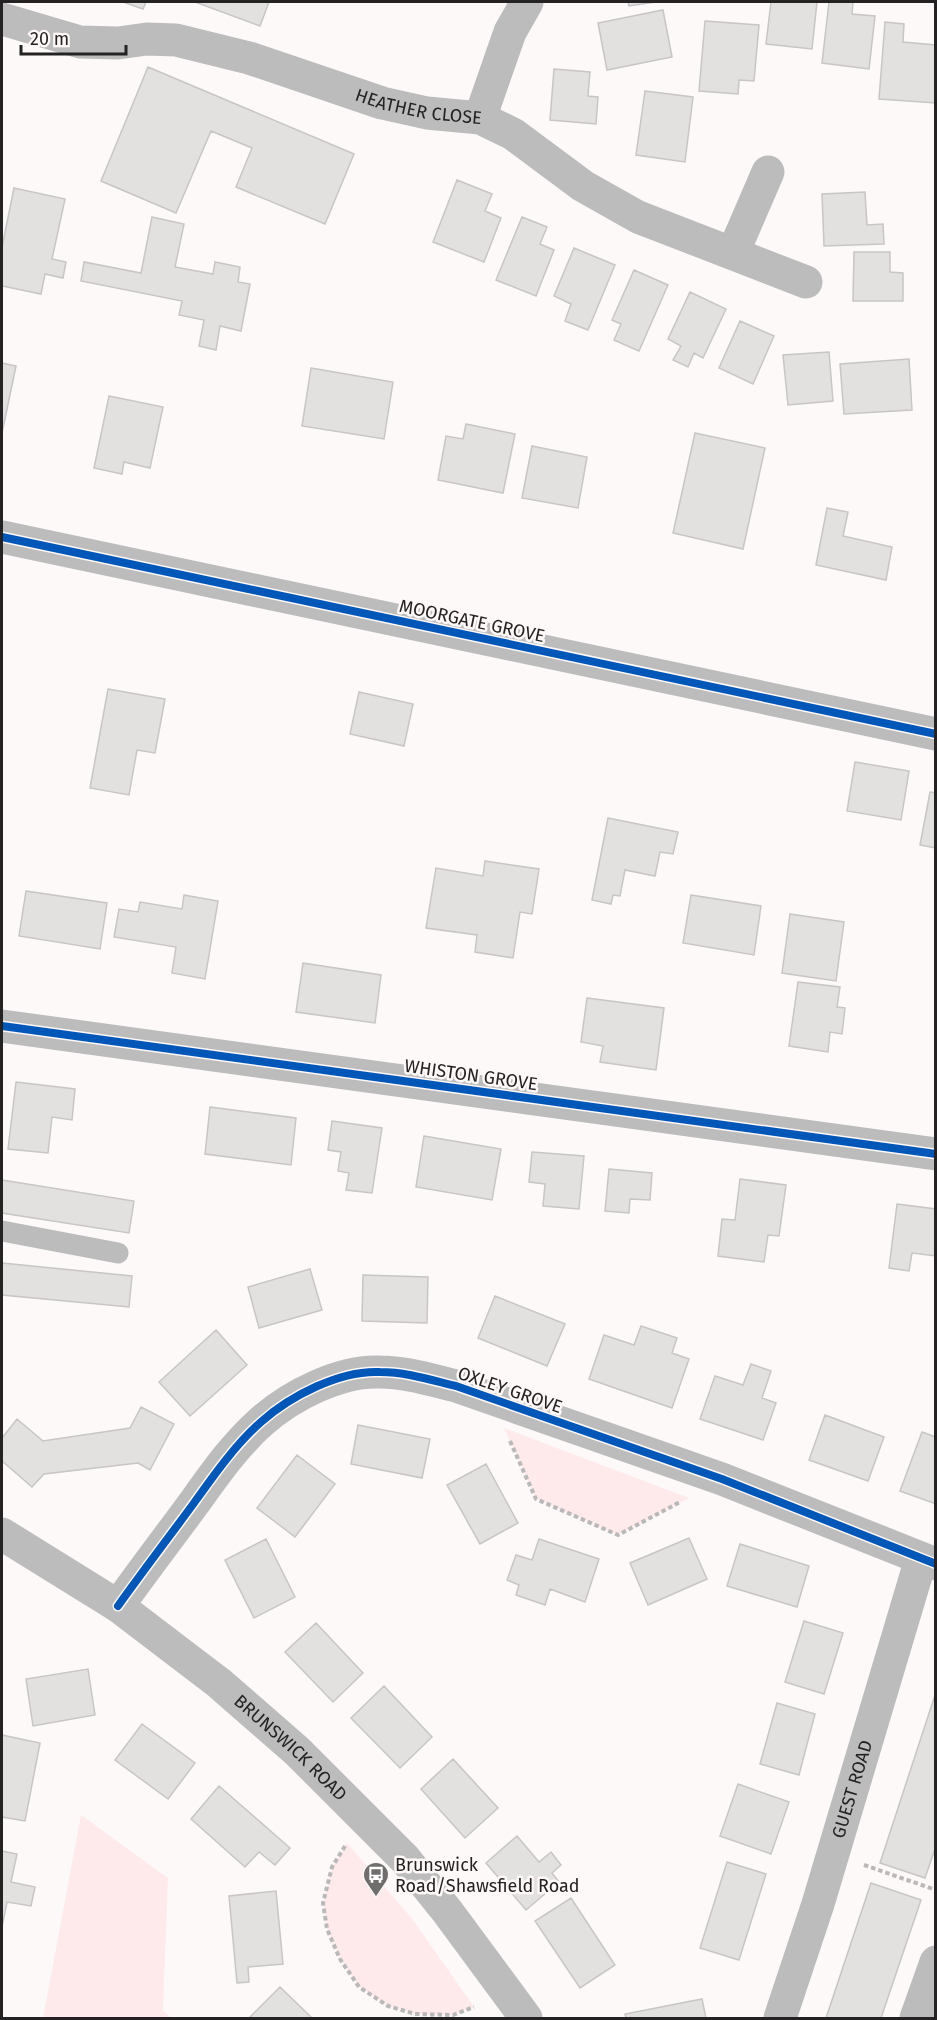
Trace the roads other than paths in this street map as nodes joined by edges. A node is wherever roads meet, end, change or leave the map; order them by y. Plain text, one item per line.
1 (526, 2) edge
2 (2, 20) edge
3 (480, 118) junction
4 (768, 172) dead end
5 (733, 253) junction
6 (806, 282) dead end
7 (2, 537) edge
8 (936, 734) edge
9 (2, 1026) edge
10 (936, 1154) edge
11 (2, 1231) edge
12 (118, 1253) dead end
13 (2, 1534) edge
14 (928, 1562) edge
15 (118, 1605) junction
16 (936, 1962) edge
17 (526, 2019) edge
18 (780, 2019) edge
19 (916, 2019) edge

1 - 3 street
2 - 3 street, HEATHER CLOSE
3 - 5 street, HEATHER CLOSE
4 - 5 street
5 - 6 street, HEATHER CLOSE
7 - 8 street, MOORGATE GROVE
9 - 10 street, WHISTON GROVE
11 - 12 lane
13 - 15 street, BRUNSWICK ROAD
14 - 15 street, OXLEY GROVE
14 - 18 street, GUEST ROAD
15 - 17 street, BRUNSWICK ROAD
16 - 19 street

